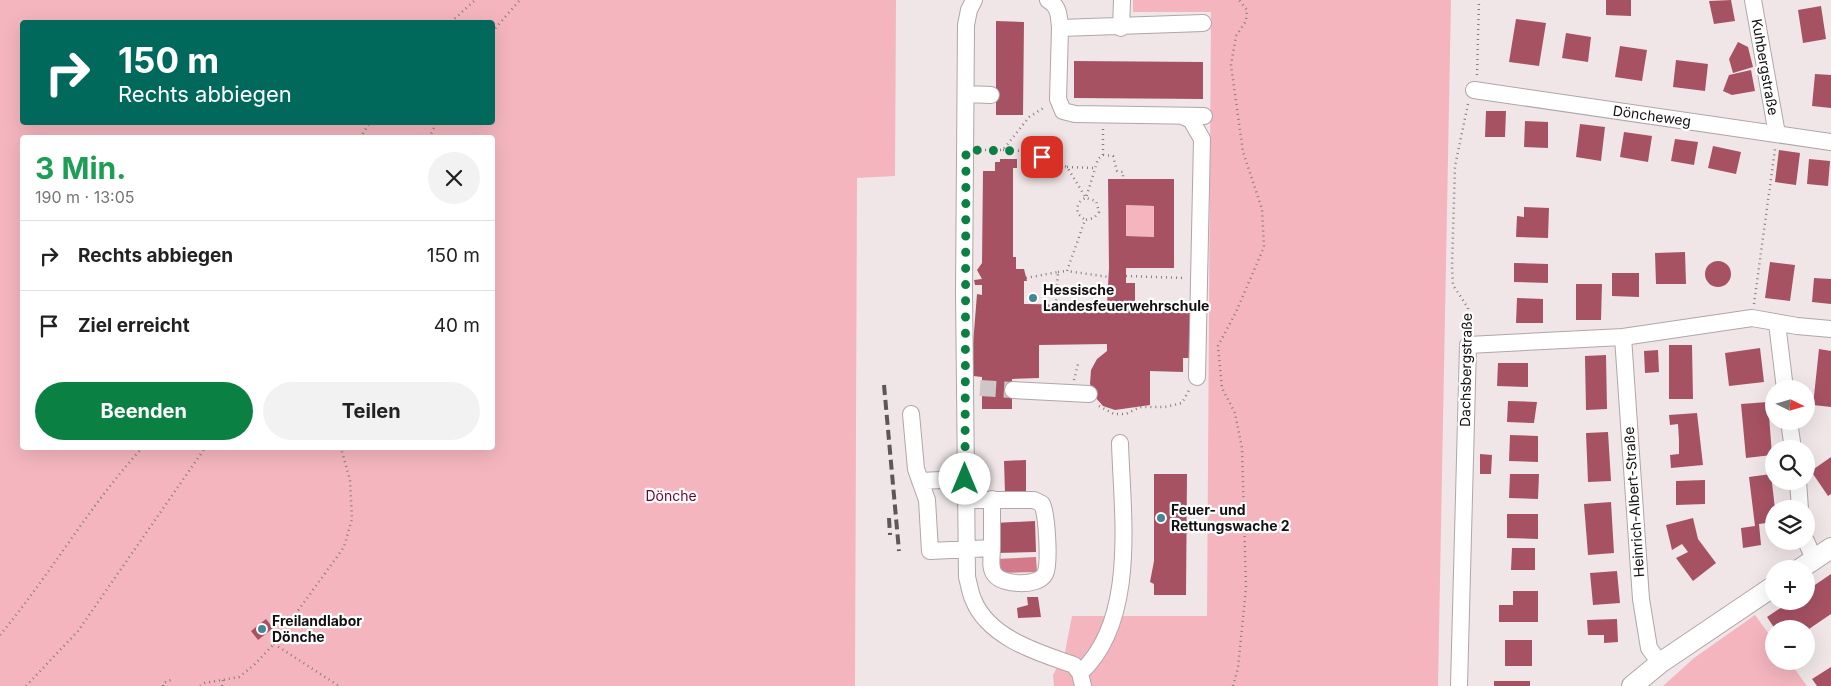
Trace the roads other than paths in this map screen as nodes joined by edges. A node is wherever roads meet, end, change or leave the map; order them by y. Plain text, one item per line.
1 (974, 0) edge
2 (1048, 0) edge
3 (1122, 0) edge
4 (1753, 0) edge
5 (1203, 23) dead end
6 (1060, 28) junction
7 (1122, 28) junction
8 (1474, 90) road end
9 (966, 94) junction
10 (991, 95) dead end
11 (1182, 116) junction
12 (1204, 116) dead end
13 (1776, 134) junction
14 (1831, 142) edge
15 (1777, 323) junction
16 (1831, 329) edge
17 (1623, 337) junction
18 (1197, 377) road end
19 (1784, 380) edge
20 (1014, 390) tunnel mouth
21 (1089, 394) road end
22 (911, 414) dead end
23 (1120, 442) dead end
24 (965, 479) junction
25 (920, 481) junction
26 (992, 499) junction
27 (965, 500) junction
28 (992, 548) junction
29 (1831, 548) edge
30 (965, 549) junction
31 (1813, 560) edge
32 (1765, 592) edge
33 (1660, 663) junction
34 (1081, 680) edge
35 (1459, 686) edge
36 (1632, 686) edge

1 - 9 street
2 - 6 street
3 - 7 street
4 - 13 street, Kuhbergstraße
5 - 7 street
6 - 7 street
6 - 11 street
8 - 13 street, Döncheweg
9 - 10 street
9 - 24 street
11 - 12 street
11 - 18 street
13 - 14 street, Döncheweg
15 - 16 street
15 - 17 street
15 - 19 street
17 - 33 street, Heinrich-Albert-Straße
17 - 35 street, Dachsbergstraße
20 - 21 street
22 - 25 street
23 - 34 street
24 - 25 street
24 - 27 street
25 - 30 street
26 - 27 street
26 - 28 street
26 - 28 street
27 - 30 street
28 - 30 street
29 - 31 main road
30 - 34 street
32 - 33 main road
33 - 36 main road

